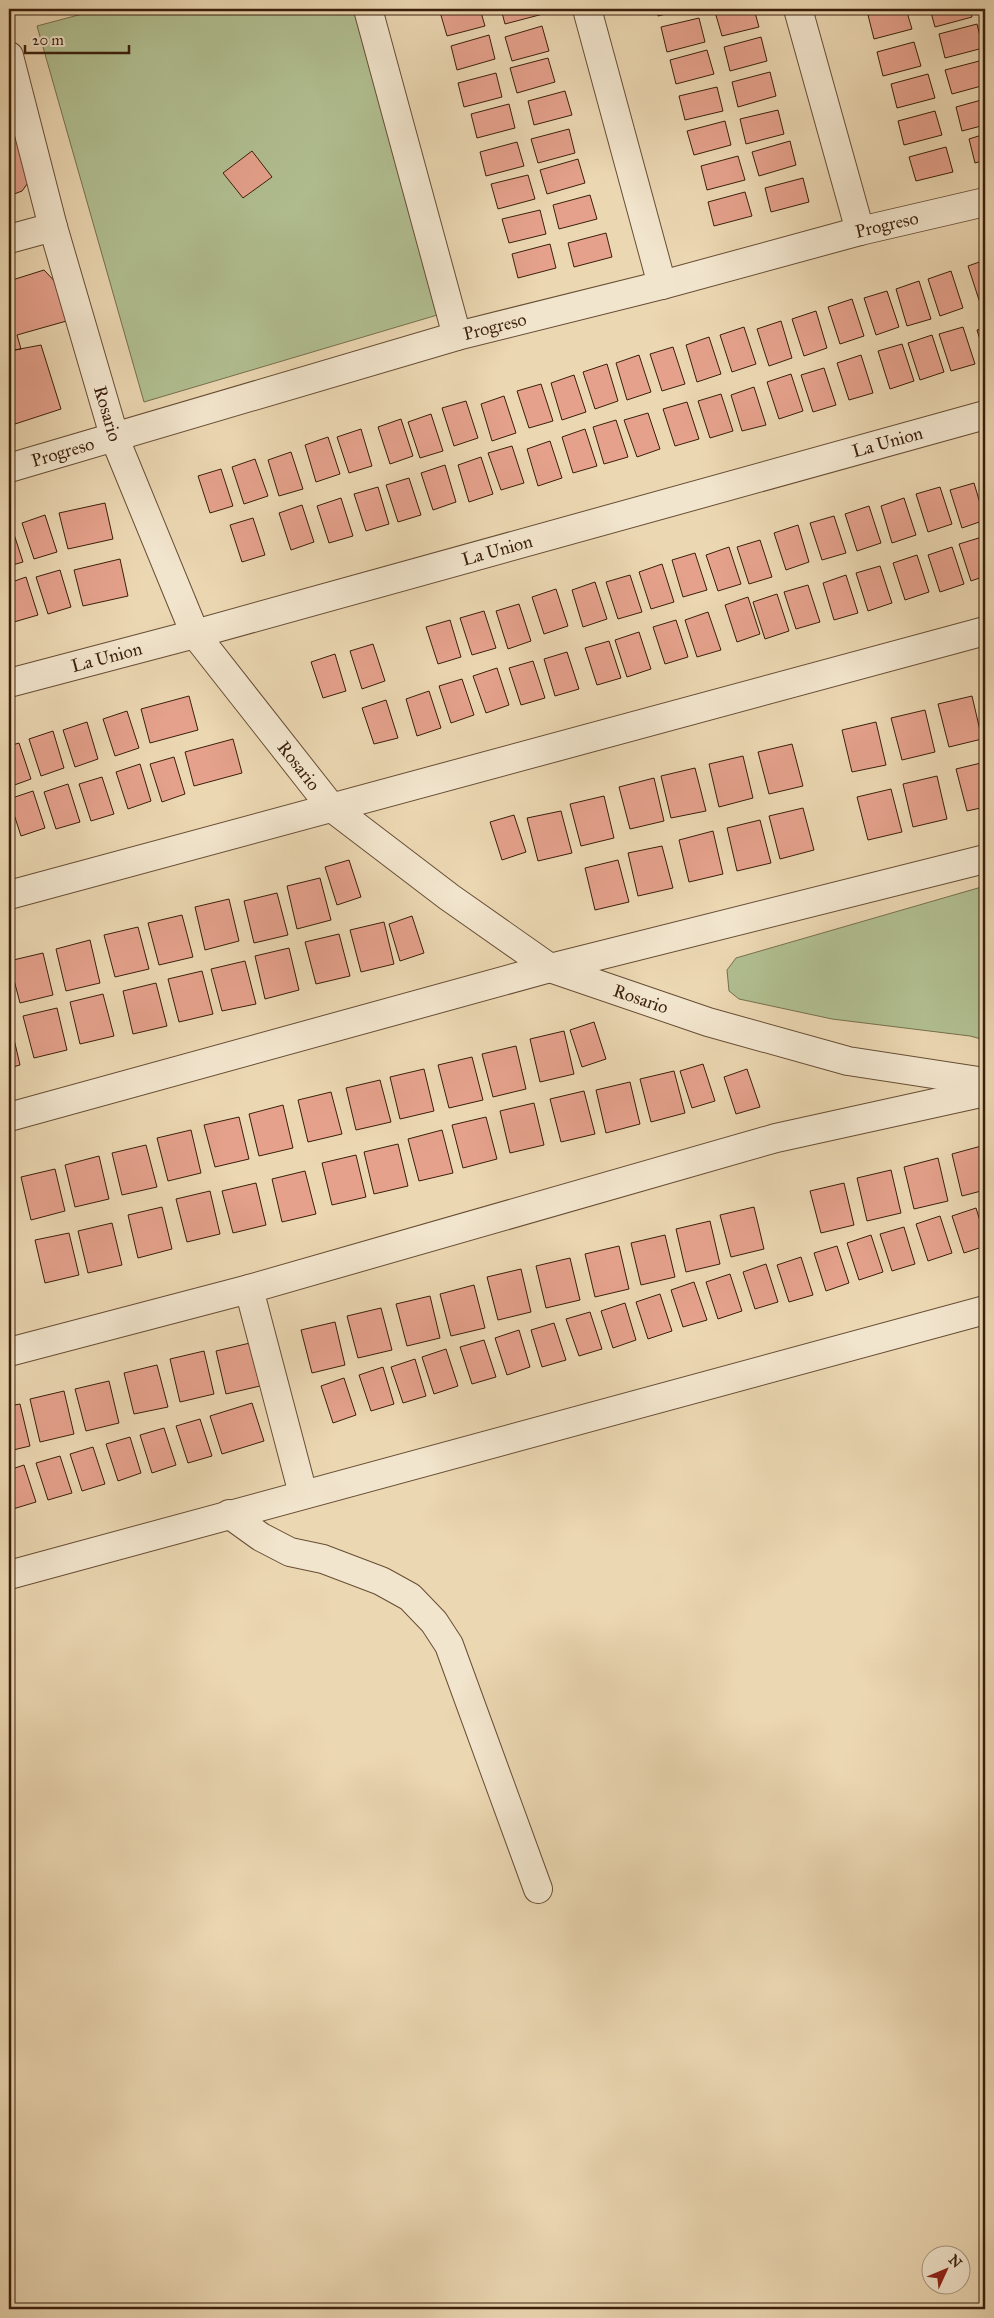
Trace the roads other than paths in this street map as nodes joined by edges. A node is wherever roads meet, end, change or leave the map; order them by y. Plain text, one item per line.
1 (368, 9) edge
2 (586, 9) edge
3 (798, 9) edge
4 (9, 56) edge
5 (985, 202) edge
6 (53, 227) junction
7 (860, 231) junction
8 (9, 239) edge
9 (662, 285) junction
10 (457, 336) junction
11 (985, 415) edge
12 (115, 439) junction
13 (9, 468) edge
14 (985, 631) edge
15 (195, 634) junction
16 (9, 683) edge
17 (331, 807) junction
18 (985, 859) edge
19 (9, 896) edge
20 (550, 968) junction
21 (985, 1082) edge
22 (985, 1092) edge
23 (9, 1117) edge
24 (249, 1289) junction
25 (985, 1310) edge
26 (9, 1352) edge
27 (304, 1494) junction
28 (229, 1514) junction
29 (9, 1575) edge
30 (538, 1889) dead end

1 - 10 street
2 - 9 street
3 - 7 street
4 - 6 street, Rosario
5 - 7 street, Progreso
6 - 8 street
6 - 12 street, Rosario
7 - 9 street, Progreso
9 - 10 street, Progreso
10 - 12 street, Progreso
11 - 15 street, La Union
12 - 13 street, Progreso
12 - 15 street, Rosario
14 - 17 street
15 - 16 street, La Union
15 - 17 street, Rosario
17 - 19 street
17 - 20 street, Rosario
18 - 20 street
20 - 21 street, Rosario
20 - 23 street
22 - 24 street
24 - 26 street
24 - 27 street
25 - 27 street
27 - 28 street
28 - 29 street
28 - 30 street

